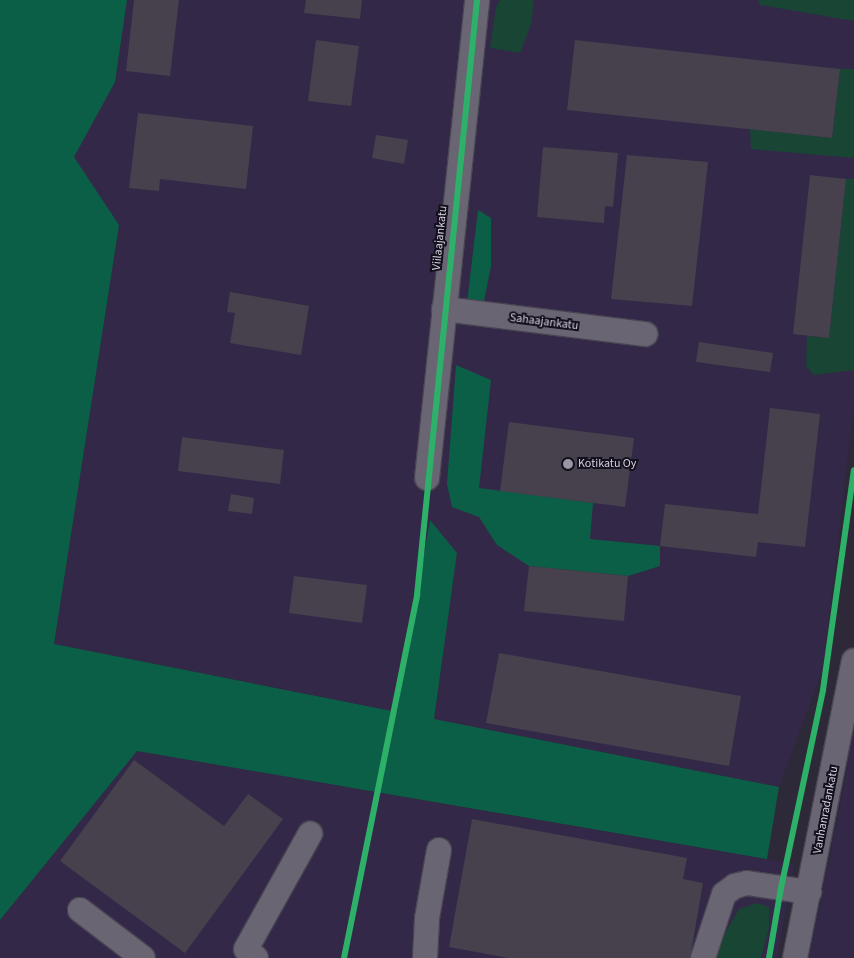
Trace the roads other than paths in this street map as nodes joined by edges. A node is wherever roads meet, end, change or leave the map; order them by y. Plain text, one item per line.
1 (477, 0) edge
2 (444, 309) junction
3 (645, 334) dead end
4 (427, 478) dead end
5 (854, 661) edge
6 (310, 834) dead end
7 (439, 850) dead end
8 (810, 892) junction
9 (80, 910) dead end
10 (246, 955) edge
11 (143, 958) edge
12 (425, 958) edge
13 (703, 958) edge
14 (795, 958) edge

1 - 2 street, Viilaajankatu
2 - 3 street, Sahaajankatu
2 - 4 street, Viilaajankatu
5 - 8 street, Vanhanradankatu
6 - 10 street
7 - 12 street
8 - 13 street
8 - 14 street, Vanhanradankatu
9 - 11 street

